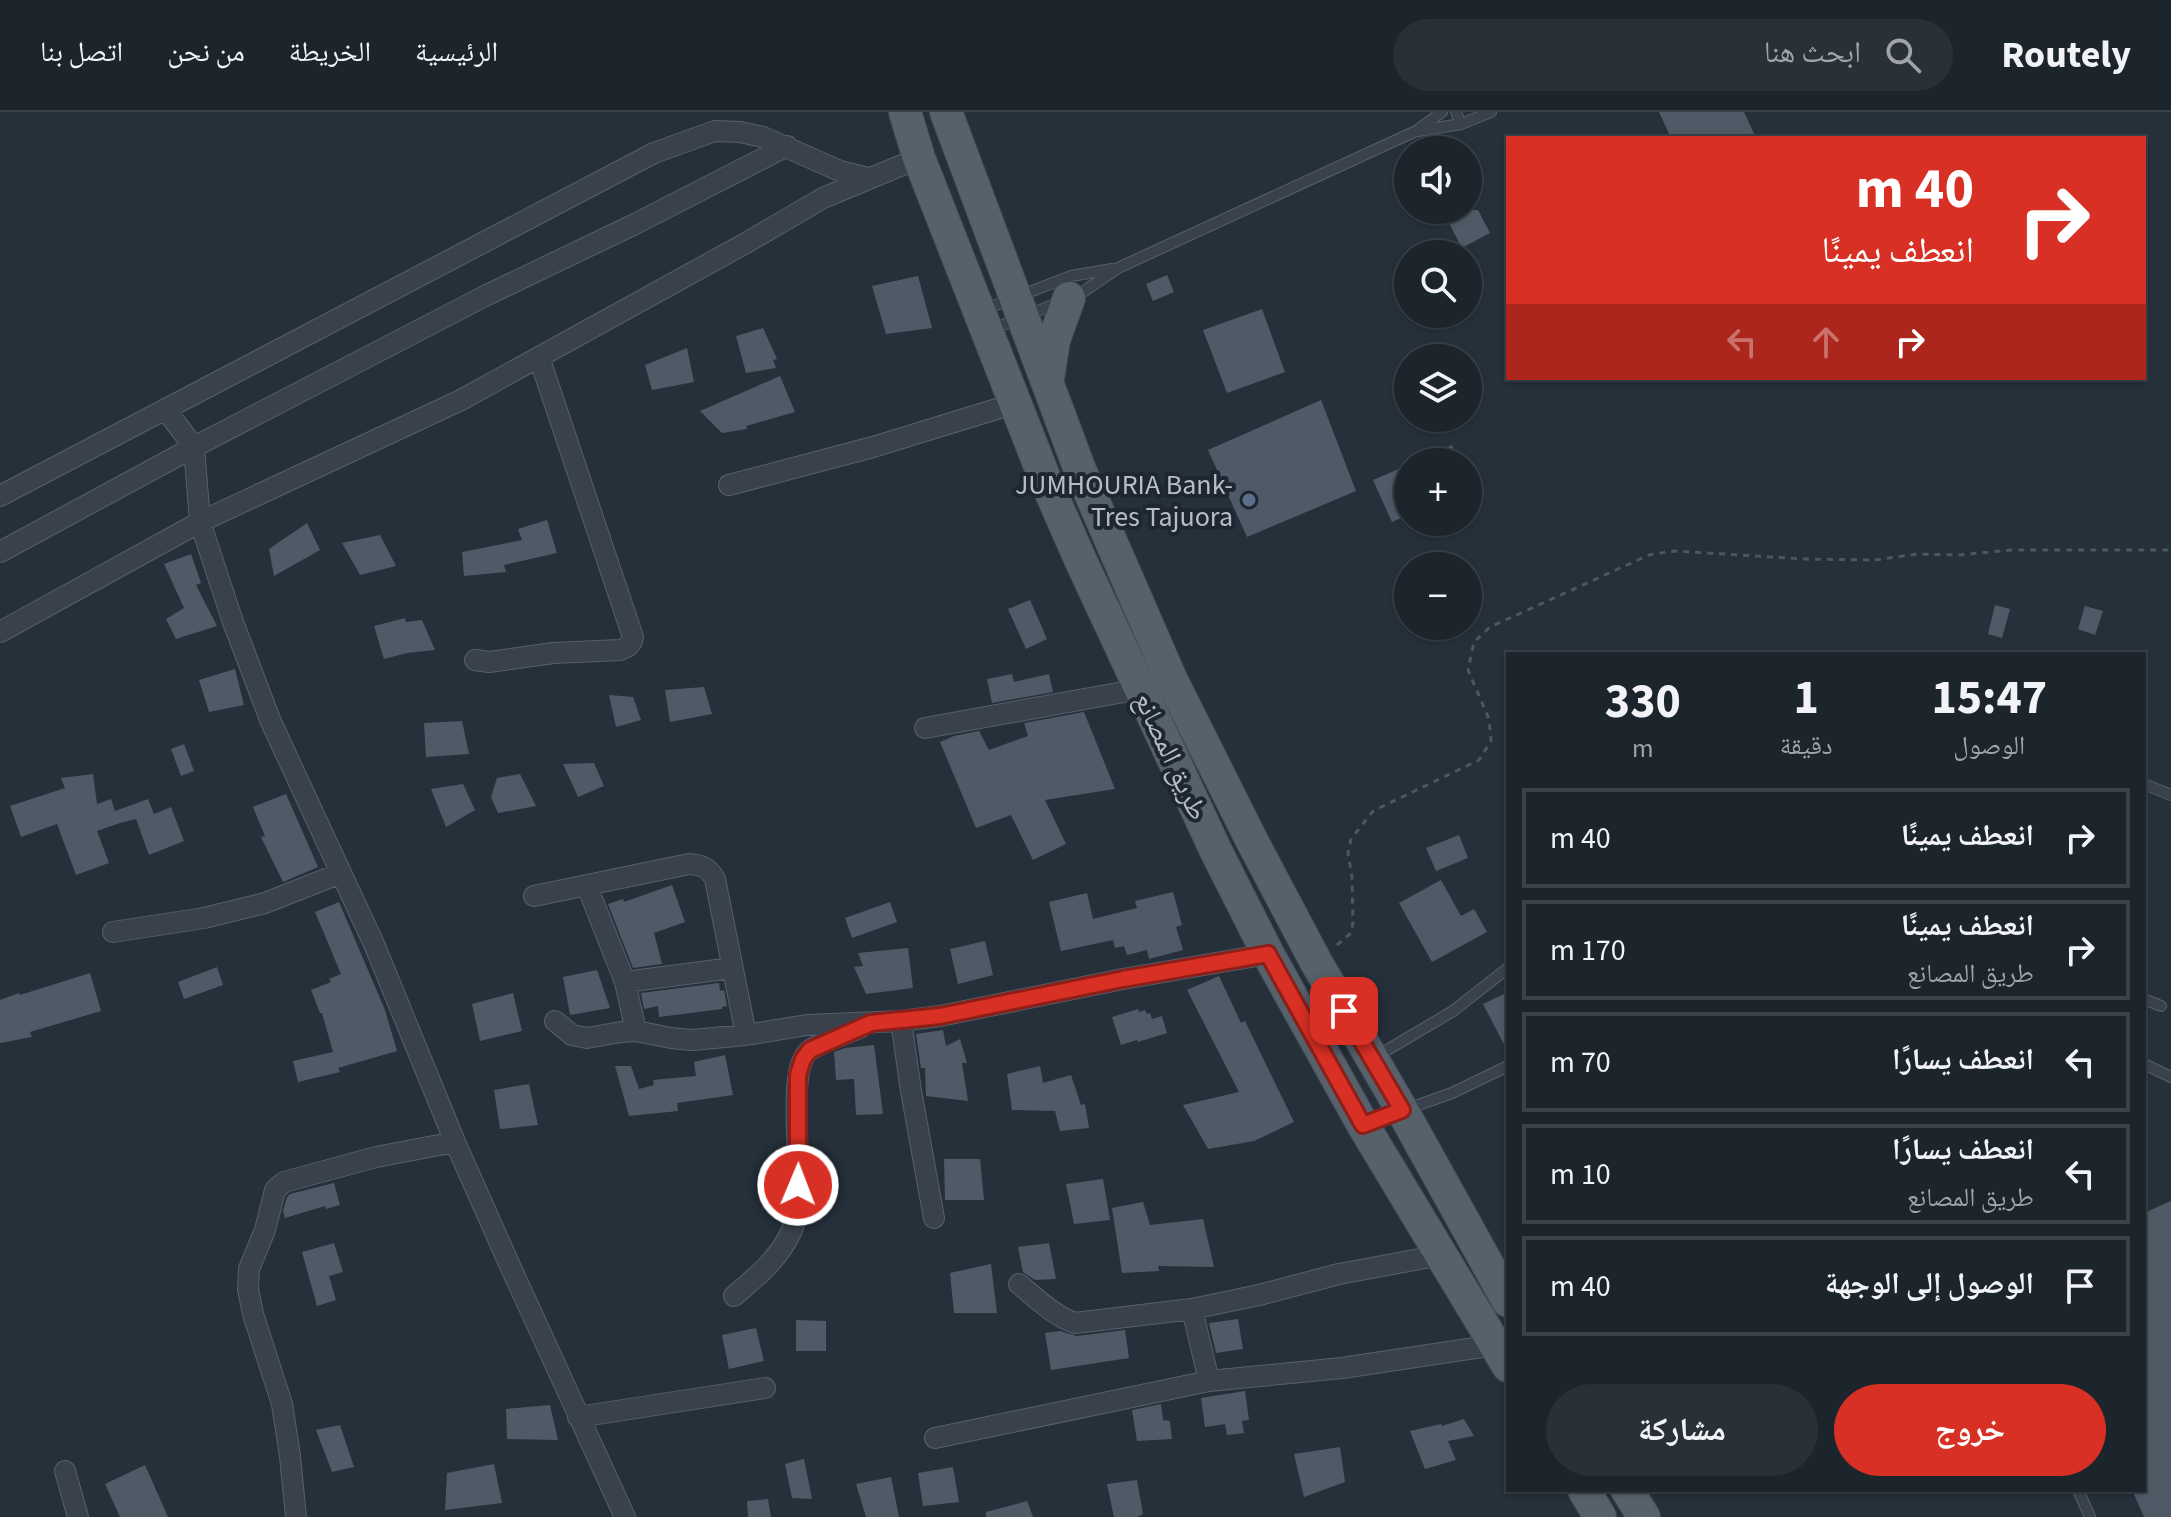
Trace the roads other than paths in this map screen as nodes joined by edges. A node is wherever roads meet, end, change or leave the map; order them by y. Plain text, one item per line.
1 (905, 112) edge
2 (946, 112) edge
3 (1442, 112) edge
4 (1456, 112) edge
5 (1491, 112) edge
6 (1461, 124) junction
7 (1416, 131) junction
8 (787, 146) junction
9 (919, 158) junction
10 (868, 178) junction
11 (1118, 268) junction
12 (1069, 298) junction
13 (1019, 307) junction
14 (984, 321) junction
15 (539, 357) junction
16 (1047, 381) junction
17 (1016, 403) junction
18 (165, 409) junction
19 (194, 447) junction
20 (729, 485) dead end
21 (0, 496) edge
22 (200, 522) junction
23 (0, 552) edge
24 (0, 632) edge
25 (475, 660) dead end
26 (1140, 689) junction
27 (925, 728) dead end
28 (2146, 785) edge
29 (2171, 795) edge
30 (341, 873) junction
31 (587, 886) junction
32 (534, 896) dead end
33 (113, 932) dead end
34 (1268, 954) junction
35 (732, 968) junction
36 (1506, 970) edge
37 (625, 982) junction
38 (2146, 1000) edge
39 (2161, 1006) dead end
40 (555, 1021) dead end
41 (901, 1021) junction
42 (871, 1023) junction
43 (636, 1031) junction
44 (746, 1035) junction
45 (1372, 1059) junction
46 (2146, 1065) edge
47 (1506, 1067) edge
48 (2171, 1077) edge
49 (1402, 1110) junction
50 (1363, 1125) junction
51 (455, 1142) junction
52 (934, 1218) dead end
53 (1441, 1255) junction
54 (1019, 1284) dead end
55 (734, 1296) dead end
56 (1506, 1297) edge
57 (1192, 1309) junction
58 (1501, 1356) edge
59 (1209, 1381) junction
60 (765, 1388) dead end
61 (578, 1417) junction
62 (935, 1438) dead end
63 (65, 1471) dead end
64 (1585, 1492) edge
65 (1628, 1492) edge
66 (2079, 1492) edge
67 (78, 1517) edge
68 (296, 1517) edge
69 (625, 1517) edge
70 (1600, 1517) edge
71 (1644, 1517) edge
72 (2090, 1517) edge

1 - 9 main road, طريق المصانع
2 - 13 main road, طريق المصانع
3 - 7 lane
4 - 6 lane
5 - 6 lane
6 - 7 lane
7 - 11 lane
8 - 10 street
8 - 18 street
8 - 19 street
9 - 10 street
9 - 14 main road, طريق المصانع
10 - 15 street
11 - 12 lane
11 - 13 lane
12 - 13 lane
12 - 16 main road
13 - 14 lane
13 - 14 lane
13 - 16 main road, طريق المصانع
14 - 17 main road, طريق المصانع
15 - 22 street
15 - 25 street
16 - 45 main road, طريق المصانع
17 - 20 street
17 - 26 main road, طريق المصانع
18 - 19 street
18 - 21 street
19 - 22 street
19 - 23 street
22 - 24 street
22 - 30 street
26 - 27 street
26 - 34 main road, طريق المصانع
28 - 29 lane
30 - 33 street
30 - 51 street
31 - 32 street
31 - 35 street
31 - 37 street
34 - 41 street
34 - 50 main road, طريق المصانع
35 - 37 street
35 - 44 street
36 - 45 lane
37 - 43 street
38 - 39 lane
40 - 43 street
41 - 42 street
41 - 52 street
42 - 44 street
42 - 55 street
43 - 44 street
45 - 49 main road, طريق المصانع
46 - 48 lane
47 - 49 lane
49 - 50 lane
49 - 56 main road, طريق المصانع
50 - 53 main road, طريق المصانع
51 - 61 street
51 - 68 street
53 - 57 street
53 - 58 main road, طريق المصانع
54 - 57 street
57 - 59 street
58 - 59 street
59 - 62 street
60 - 61 street
61 - 69 street
63 - 67 street
64 - 70 main road
65 - 71 main road
66 - 72 lane

